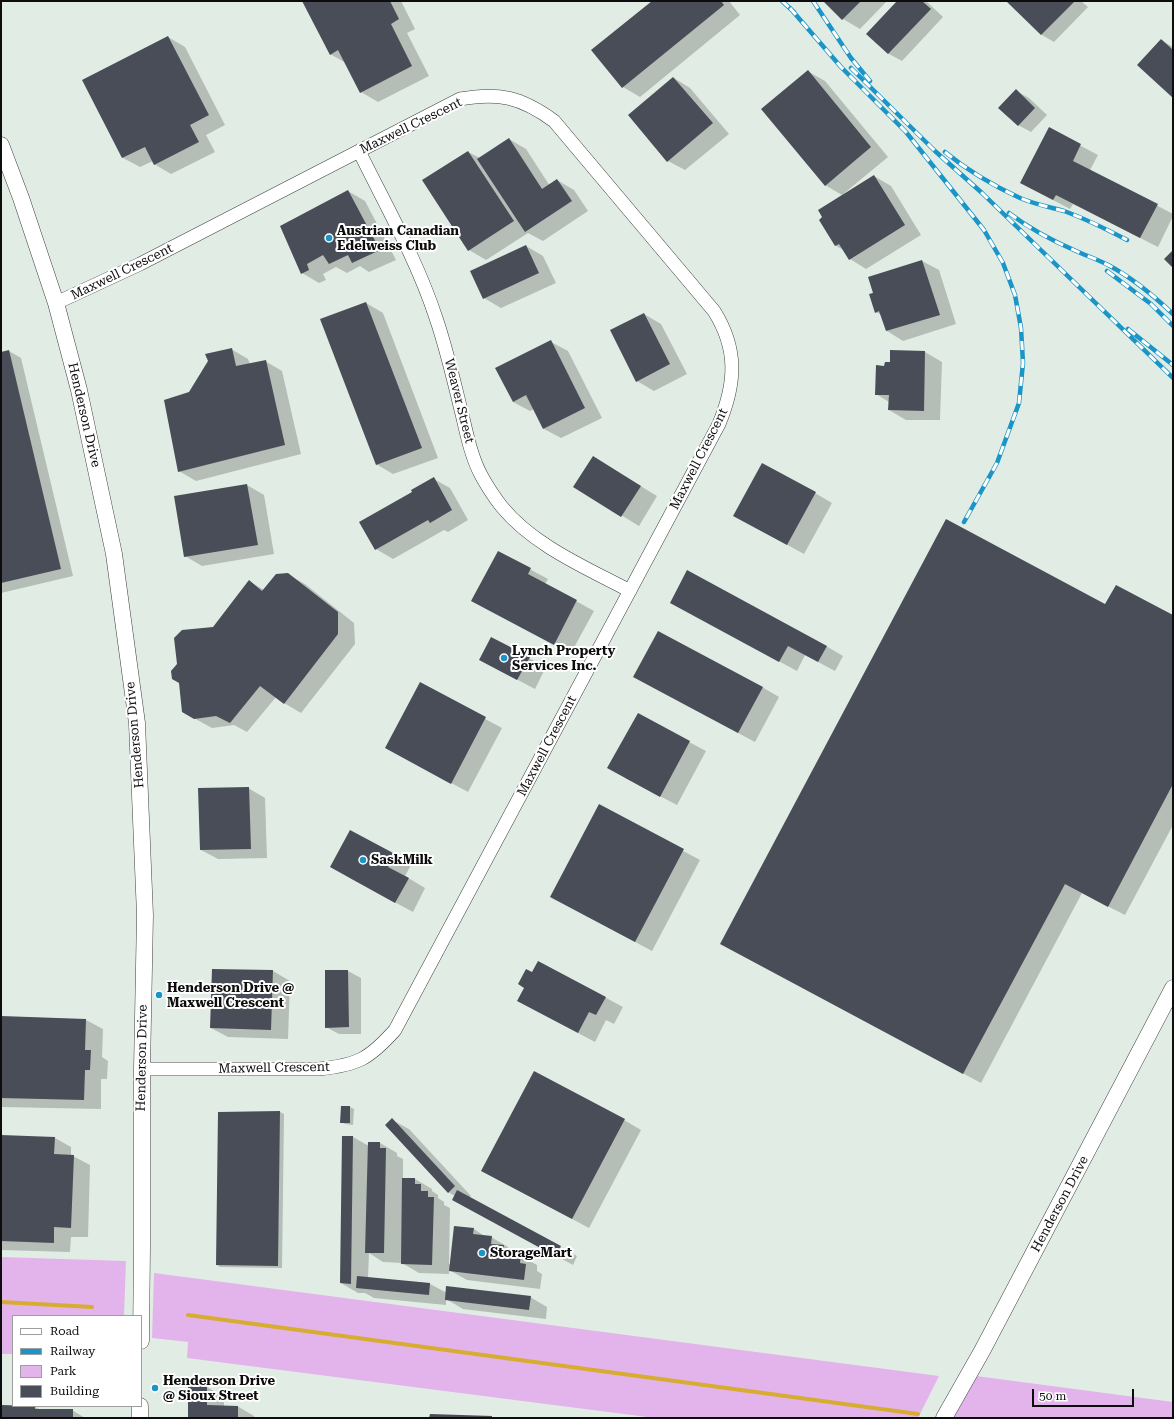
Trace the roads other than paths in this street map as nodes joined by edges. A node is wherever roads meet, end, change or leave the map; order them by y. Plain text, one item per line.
1 (1, 145) edge
2 (359, 151) junction
3 (56, 303) junction
4 (630, 591) junction
5 (1173, 988) edge
6 (142, 1069) junction
7 (141, 1315) edge
8 (140, 1407) edge
9 (140, 1418) edge
10 (944, 1418) edge

1 - 3 street, Henderson Drive
2 - 3 street, Maxwell Crescent
2 - 4 street, Weaver Street
2 - 4 street, Maxwell Crescent
3 - 6 street, Henderson Drive
4 - 6 street, Maxwell Crescent
5 - 10 street, Henderson Drive
6 - 7 street, Henderson Drive
8 - 9 street

